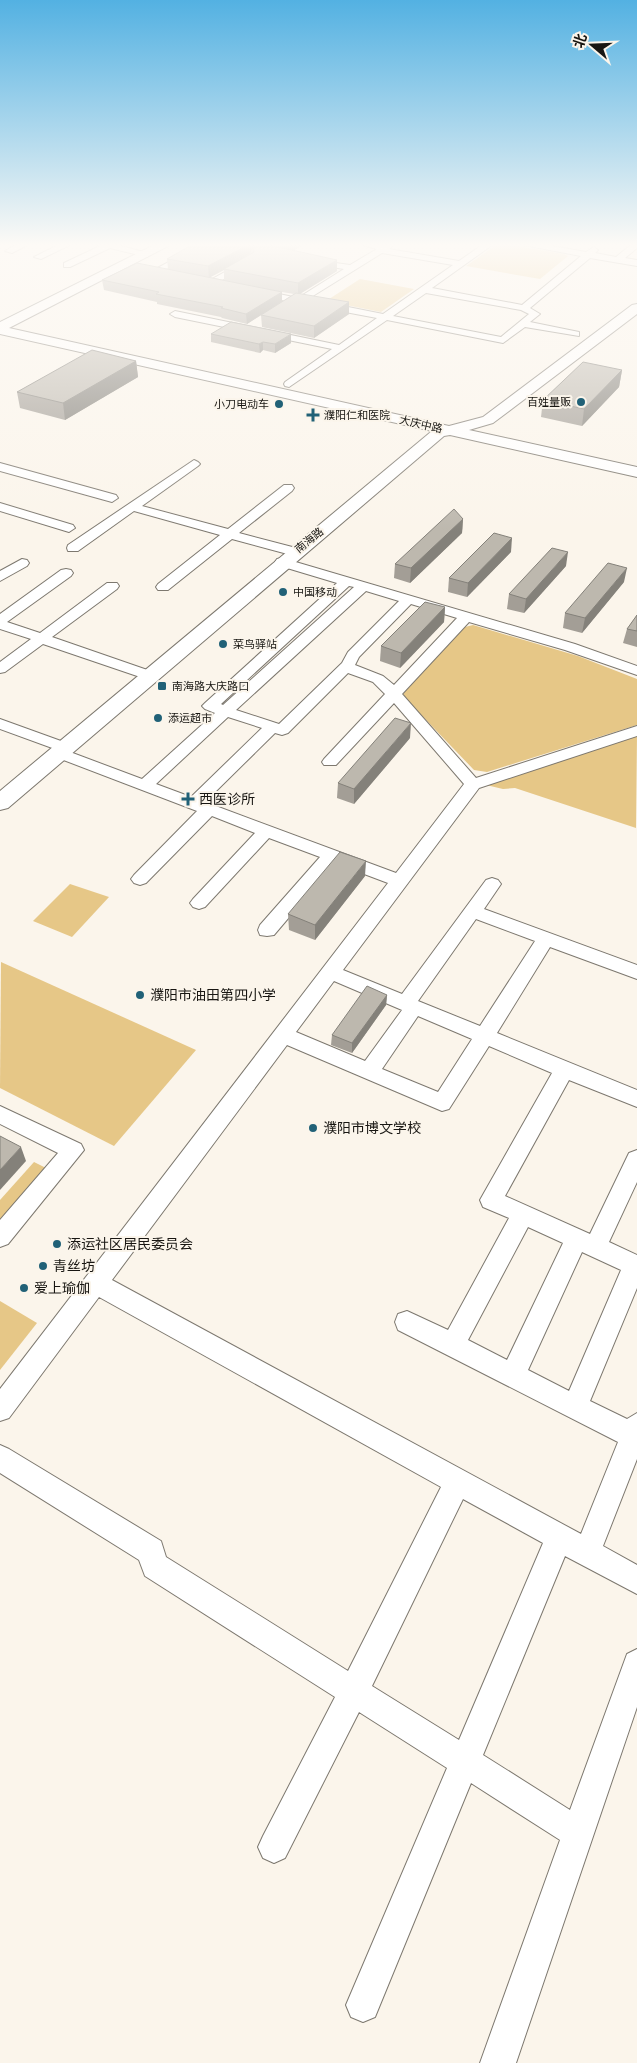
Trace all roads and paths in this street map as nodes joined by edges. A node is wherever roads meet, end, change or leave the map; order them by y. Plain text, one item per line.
1 (63, 339) edge
2 (71, 339) edge
3 (296, 339) edge
4 (354, 339) edge
5 (595, 339) edge
6 (341, 348) junction
7 (289, 384) junction
8 (470, 425) junction
9 (452, 431) junction
10 (637, 462) edge
11 (194, 464) dead end
12 (0, 467) edge
13 (637, 472) edge
14 (288, 488) dead end
15 (112, 498) dead end
16 (0, 507) edge
17 (132, 507) junction
18 (69, 528) dead end
19 (229, 534) junction
20 (73, 548) dead end
21 (288, 557) junction
22 (22, 563) dead end
23 (66, 573) dead end
24 (0, 578) edge
25 (347, 581) junction
26 (112, 586) dead end
27 (363, 586) junction
28 (163, 587) dead end
29 (409, 599) junction
30 (467, 616) junction
31 (0, 620) edge
32 (0, 624) edge
33 (42, 639) junction
34 (348, 665) junction
35 (0, 670) edge
36 (637, 671) edge
37 (151, 676) junction
38 (393, 693) junction
39 (226, 711) junction
40 (0, 724) edge
41 (272, 727) junction
42 (637, 732) edge
43 (62, 750) junction
44 (330, 762) dead end
45 (473, 784) junction
46 (145, 785) junction
47 (0, 802) edge
48 (201, 806) junction
49 (266, 830) junction
50 (332, 854) junction
51 (140, 879) dead end
52 (400, 881) junction
53 (492, 884) dead end
54 (199, 903) dead end
55 (472, 911) junction
56 (267, 930) dead end
57 (546, 938) junction
58 (330, 972) junction
59 (637, 972) edge
60 (410, 1005) junction
61 (283, 1035) junction
62 (485, 1036) junction
63 (565, 1069) junction
64 (369, 1072) junction
65 (637, 1099) edge
66 (0, 1114) edge
67 (637, 1159) edge
68 (523, 1214) junction
69 (0, 1237) edge
70 (586, 1243) junction
71 (636, 1266) edge
72 (95, 1283) junction
73 (407, 1322) dead end
74 (453, 1345) junction
75 (513, 1375) junction
76 (575, 1406) junction
77 (0, 1409) edge
78 (635, 1431) edge
79 (0, 1458) edge
80 (457, 1482) junction
81 (559, 1537) junction
82 (587, 1553) junction
83 (637, 1580) edge
84 (637, 1664) edge
85 (354, 1692) junction
86 (465, 1762) junction
87 (578, 1833) junction
88 (274, 1847) dead end
89 (363, 2006) dead end
90 (498, 2063) edge

1 - 9 main road, 大庆中路
2 - 7 main road, 大庆中路
3 - 6 street
4 - 6 street
5 - 8 main road, 南海路
6 - 7 street
7 - 8 main road, 大庆中路
8 - 9 main road, 南海路
8 - 10 main road, 大庆中路
9 - 13 main road, 大庆中路
9 - 21 main road, 南海路
11 - 17 street
12 - 15 street
14 - 19 street
16 - 18 street
17 - 19 street
17 - 20 street
19 - 21 street
19 - 28 street
21 - 25 street
21 - 37 main road, 南海路
22 - 24 street
23 - 31 street
25 - 27 street
25 - 39 street
26 - 33 street
27 - 29 street
27 - 39 street
29 - 30 street
29 - 34 street
30 - 36 street
30 - 38 street
32 - 33 street
33 - 35 street
33 - 37 street
34 - 38 street
34 - 41 street
37 - 43 main road, 南海路
38 - 44 street
38 - 45 street
39 - 41 street
39 - 46 street
40 - 43 street
41 - 48 street
42 - 45 street
43 - 46 street
43 - 47 main road, 南海路
45 - 52 street
46 - 48 street
48 - 49 street
48 - 51 street
49 - 50 street
49 - 54 street
50 - 52 street
50 - 56 street
52 - 58 street
53 - 55 street
55 - 57 street
55 - 60 street
57 - 59 street
57 - 62 street
58 - 60 street
58 - 61 street
60 - 62 street
60 - 64 street
61 - 64 street
61 - 72 street
62 - 63 street
62 - 64 street
63 - 65 street
63 - 68 street
66 - 69 street
67 - 70 street
68 - 70 street
68 - 74 street
70 - 71 street
70 - 75 street
71 - 76 street
72 - 77 street
72 - 80 street
73 - 74 street
74 - 75 street
75 - 76 street
76 - 78 street
78 - 82 street
79 - 85 street
80 - 81 street
80 - 85 street
81 - 82 street
81 - 86 street
82 - 83 street
84 - 87 street
85 - 86 street
85 - 88 street
86 - 87 street
86 - 89 street
87 - 90 street

